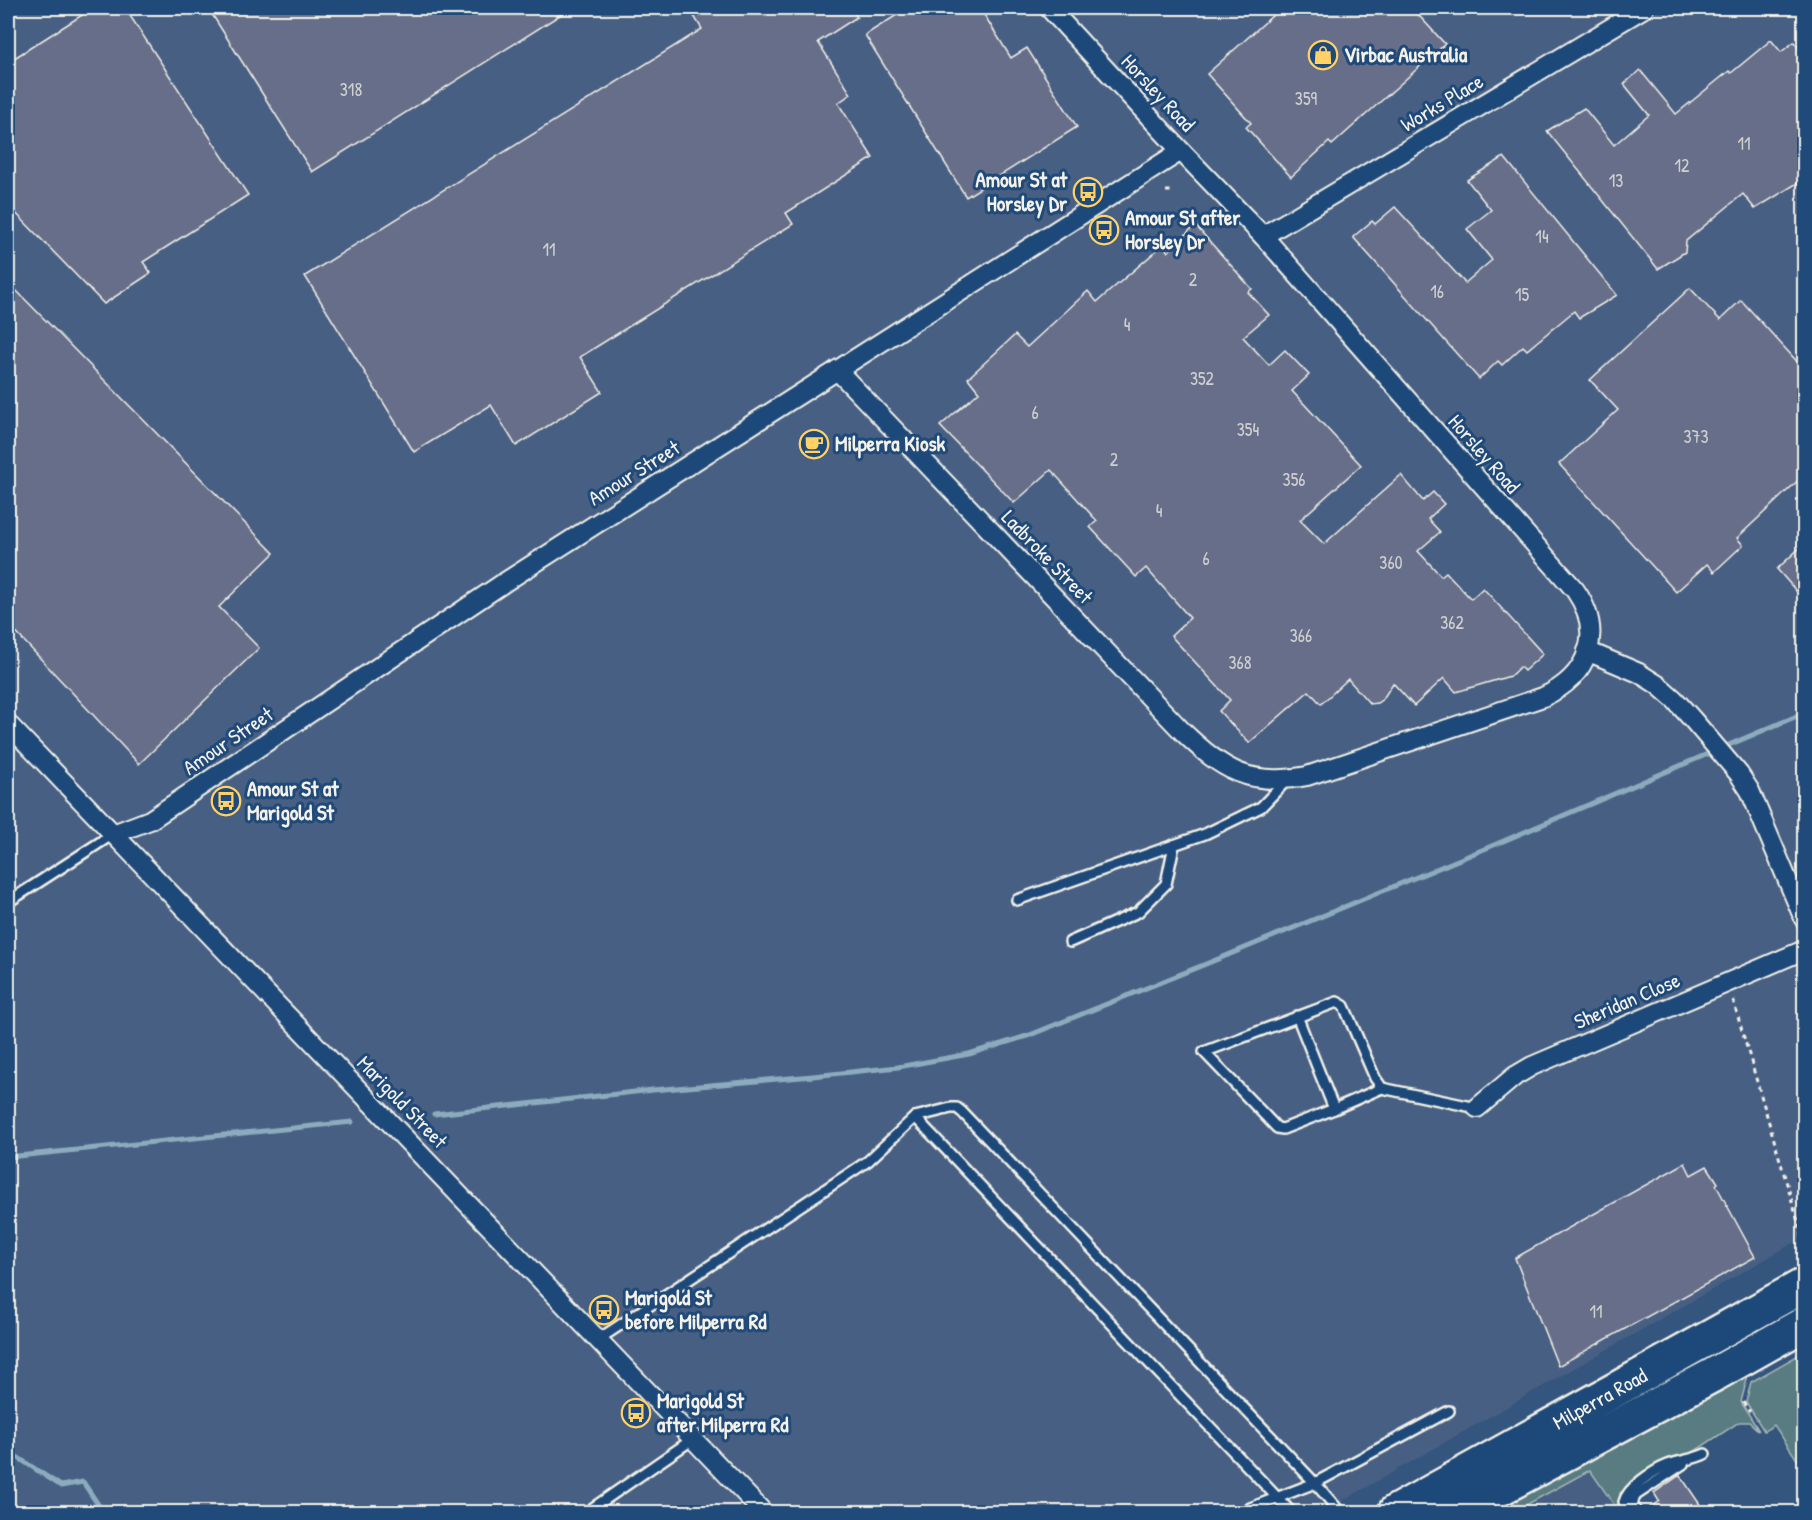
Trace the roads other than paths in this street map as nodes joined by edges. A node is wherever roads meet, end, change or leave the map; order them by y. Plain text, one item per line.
1 (1049, 8) edge
2 (1644, 8) edge
3 (1181, 151) junction
4 (1263, 236) junction
5 (837, 370) junction
6 (1587, 651) junction
7 (8, 724) edge
8 (1228, 769) joint
9 (1287, 780) junction
10 (113, 834) junction
11 (1174, 845) junction
12 (1017, 900) dead end
13 (8, 902) edge
14 (1804, 919) edge
15 (1070, 942) dead end
16 (1804, 950) edge
17 (1297, 1016) junction
18 (1382, 1088) junction
19 (1477, 1108) joint
20 (1334, 1109) junction
21 (915, 1117) junction
22 (1804, 1285) edge
23 (1804, 1324) edge
24 (599, 1340) junction
25 (1449, 1411) dead end
26 (693, 1439) junction
27 (1705, 1454) dead end
28 (1693, 1460) junction
29 (1315, 1484) junction
30 (1278, 1497) junction
31 (587, 1512) edge
32 (763, 1512) edge
33 (1240, 1512) edge
34 (1291, 1512) edge
35 (1340, 1512) edge
36 (1395, 1512) edge
37 (1456, 1512) edge
38 (1630, 1512) edge
39 (1636, 1512) edge

1 - 3 street, Horsley Road
2 - 4 street, Works Place
3 - 4 street, Horsley Road
3 - 5 street, Amour Street
4 - 6 street, Horsley Road
5 - 8 street, Ladbroke Street
5 - 10 street, Amour Street
6 - 9 street, Horsley Road
6 - 14 street
7 - 10 street, Marigold Street
8 - 9 street, Horsley Road
9 - 11 lane
10 - 13 lane
10 - 24 street, Marigold Street
11 - 12 lane
11 - 15 lane
16 - 19 street, Sheridan Close
17 - 18 lane
17 - 20 lane
17 - 20 lane
18 - 19 lane
18 - 20 lane
21 - 24 lane
21 - 29 lane
21 - 30 lane
22 - 36 highway, Milperra Road
23 - 37 highway, Milperra Road
24 - 26 street, Marigold Street
25 - 29 lane
26 - 31 lane
26 - 32 street, Marigold Street
27 - 28 lane
28 - 38 lane
28 - 39 lane
29 - 30 lane
29 - 35 lane
30 - 33 lane
30 - 34 lane

